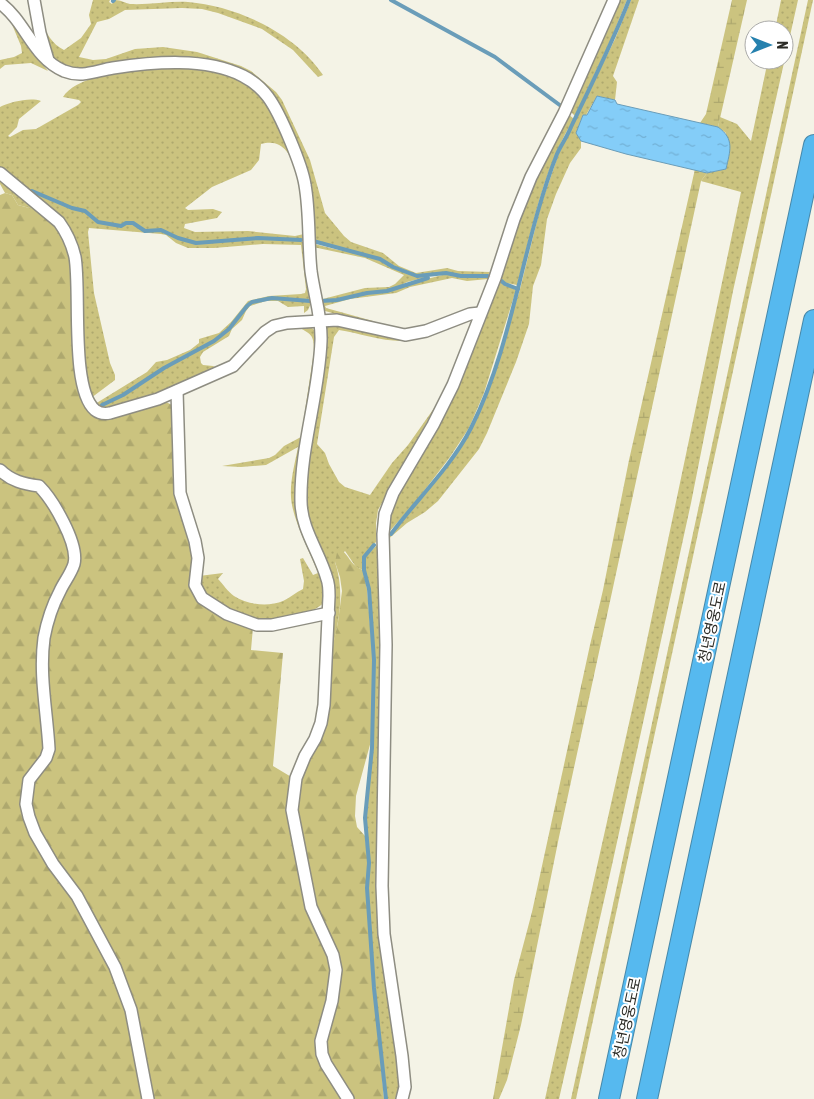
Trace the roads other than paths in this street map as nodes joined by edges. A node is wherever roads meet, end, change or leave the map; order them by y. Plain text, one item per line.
1 (34, 0) edge
2 (614, 0) edge
3 (0, 3) edge
4 (48, 60) junction
5 (814, 145) edge
6 (0, 172) edge
7 (480, 313) junction
8 (814, 320) edge
9 (320, 321) junction
10 (177, 391) junction
11 (0, 470) edge
12 (329, 613) junction
13 (148, 1099) edge
14 (348, 1099) edge
15 (402, 1099) edge
16 (609, 1099) edge
17 (647, 1099) edge

1 - 4 street
2 - 7 street
3 - 4 street
4 - 9 street
5 - 16 highway, 청년영웅도로
6 - 10 street
7 - 9 street
7 - 15 street
8 - 17 highway
9 - 10 street
9 - 12 street
10 - 12 street
11 - 13 street
12 - 14 street

